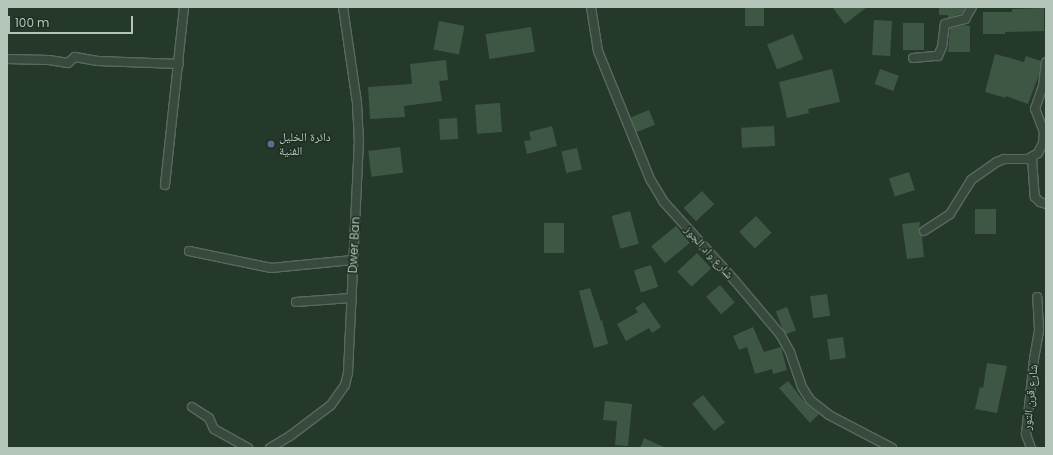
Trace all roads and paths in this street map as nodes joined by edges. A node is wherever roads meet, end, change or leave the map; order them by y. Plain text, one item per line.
1 (184, 7) edge
2 (343, 7) edge
3 (591, 7) edge
4 (972, 7) edge
5 (913, 58) dead end
6 (7, 59) edge
7 (1046, 62) edge
8 (179, 64) junction
9 (1032, 158) junction
10 (165, 185) dead end
11 (1046, 204) edge
12 (924, 231) dead end
13 (189, 251) dead end
14 (353, 260) junction
15 (1037, 297) dead end
16 (352, 298) junction
17 (296, 302) dead end
18 (192, 407) dead end
19 (248, 448) edge
20 (270, 448) edge
21 (892, 448) edge
22 (1031, 448) edge

1 - 8 street
2 - 14 street, Dwer Ban
3 - 21 street, شارع واد الجوز
4 - 5 street
6 - 8 street
7 - 9 street
8 - 10 street
9 - 11 street
9 - 12 street
13 - 14 street
14 - 16 street, Dwer Ban
15 - 22 street, شارع قرن التور
16 - 17 street
16 - 20 street, Dwer Ban
18 - 19 street

